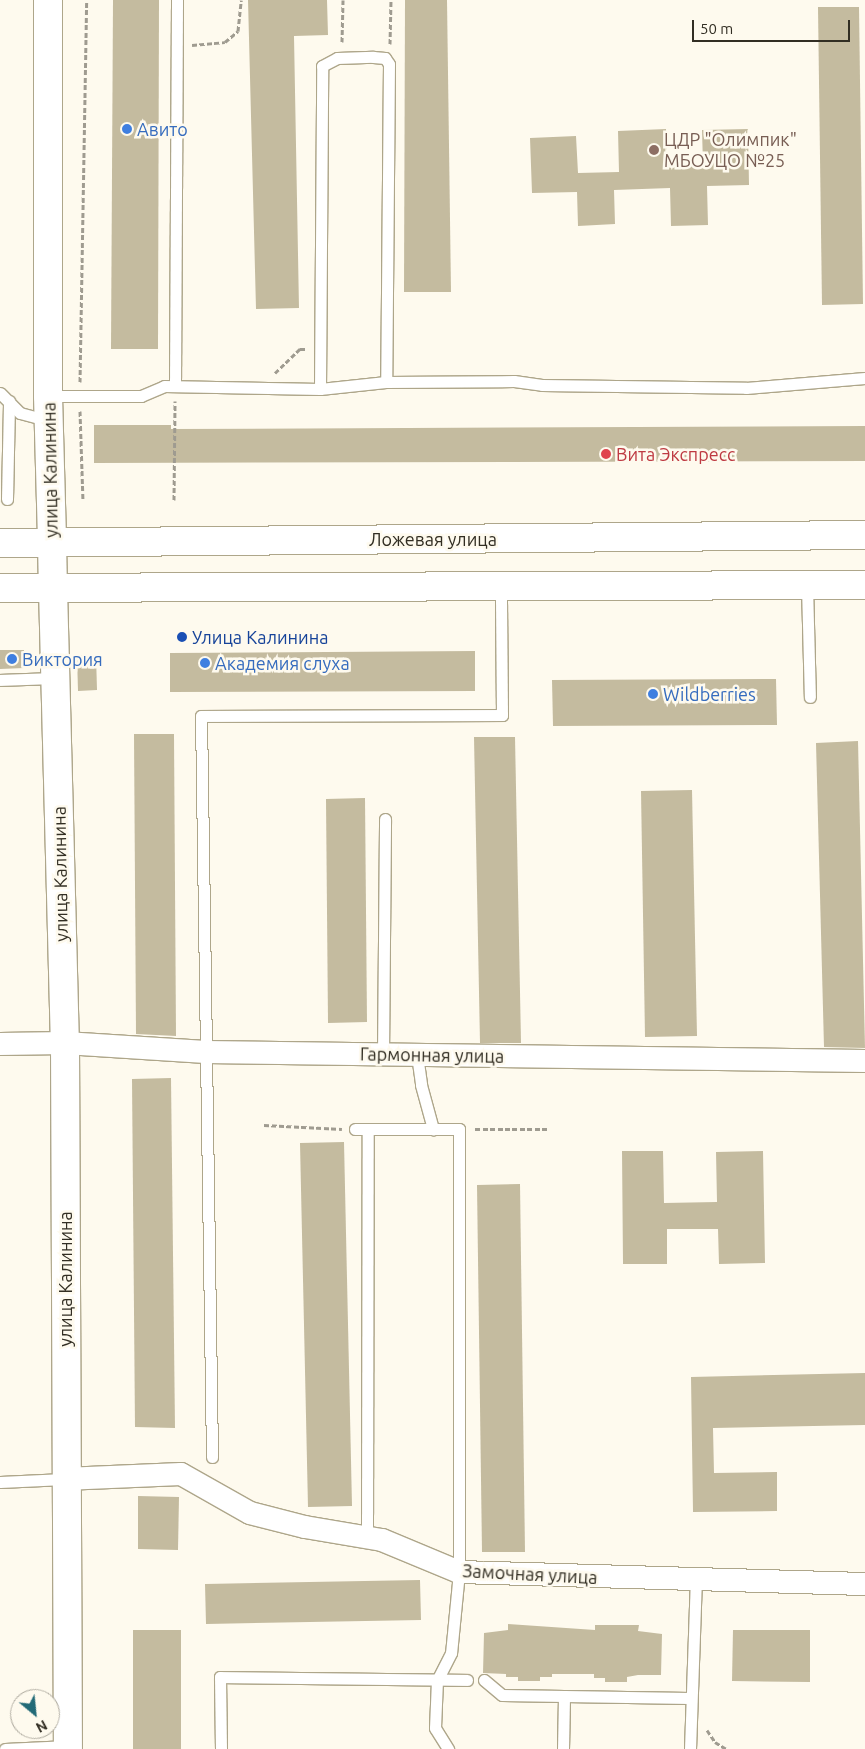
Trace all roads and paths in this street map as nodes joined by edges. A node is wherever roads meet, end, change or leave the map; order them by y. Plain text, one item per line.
1 (48, 0) edge
2 (87, 0) edge
3 (177, 0) edge
4 (241, 0) edge
5 (343, 0) edge
6 (390, 0) edge
7 (177, 46) junction
8 (342, 58) junction
9 (389, 64) junction
10 (320, 350) junction
11 (865, 378) edge
12 (386, 382) junction
13 (175, 386) junction
14 (260, 387) junction
15 (320, 389) junction
16 (0, 393) edge
17 (80, 396) junction
18 (10, 400) junction
19 (49, 408) junction
20 (7, 500) dead end
21 (83, 500) dead end
22 (174, 500) dead end
23 (865, 535) edge
24 (0, 543) edge
25 (52, 543) junction
26 (865, 585) edge
27 (807, 586) junction
28 (0, 588) edge
29 (500, 588) junction
30 (54, 589) junction
31 (55, 678) junction
32 (0, 680) edge
33 (810, 697) dead end
34 (385, 819) dead end
35 (0, 1044) edge
36 (64, 1044) junction
37 (206, 1052) junction
38 (384, 1054) junction
39 (417, 1055) junction
40 (865, 1061) edge
41 (264, 1125) dead end
42 (355, 1129) joint
43 (433, 1129) junction
44 (459, 1129) junction
45 (368, 1130) junction
46 (547, 1130) dead end
47 (212, 1457) dead end
48 (64, 1479) junction
49 (0, 1482) edge
50 (367, 1536) junction
51 (459, 1572) junction
52 (696, 1581) junction
53 (865, 1584) edge
54 (437, 1680) junction
55 (467, 1680) dead end
56 (484, 1680) dead end
57 (564, 1696) junction
58 (689, 1698) junction
59 (68, 1747) edge
60 (5, 1749) edge
61 (221, 1749) edge
62 (448, 1749) edge
63 (563, 1749) edge
64 (690, 1749) edge

1 - 19 main road, улица Калинина
2 - 17 path
3 - 7 lane
4 - 7 path
5 - 8 path
6 - 9 path
7 - 13 lane
8 - 9 lane
8 - 10 lane
9 - 12 lane
10 - 14 path
10 - 15 lane
11 - 12 lane
12 - 15 lane
13 - 14 lane
13 - 17 lane
13 - 22 path
14 - 15 lane
16 - 18 lane
17 - 19 lane
17 - 21 path
18 - 19 lane
18 - 20 lane
19 - 25 main road, улица Калинина
23 - 25 main road, Ложевая улица
24 - 25 main road, Ложевая улица
25 - 30 main road, улица Калинина
26 - 27 main road
27 - 29 main road
27 - 33 lane
28 - 30 main road
29 - 30 main road
29 - 37 lane
30 - 31 main road, улица Калинина
31 - 32 lane
31 - 36 main road, улица Калинина
34 - 38 lane
35 - 36 street, Гармонная улица
36 - 37 street, Гармонная улица
36 - 48 main road, улица Калинина
37 - 38 street, Гармонная улица
37 - 47 lane
38 - 39 street, Гармонная улица
39 - 40 street, Гармонная улица
39 - 43 lane
41 - 42 path
42 - 45 lane
43 - 44 lane
43 - 45 lane
44 - 46 path
44 - 51 lane
45 - 50 lane
48 - 49 lane
48 - 50 street, Замочная улица
48 - 59 main road, улица Калинина
50 - 51 street, Замочная улица
51 - 52 street, Замочная улица
51 - 54 lane
52 - 53 street, Замочная улица
52 - 58 lane
54 - 55 lane
54 - 61 lane
54 - 62 lane
56 - 57 lane
57 - 58 lane
57 - 63 lane
58 - 64 lane
59 - 60 lane

